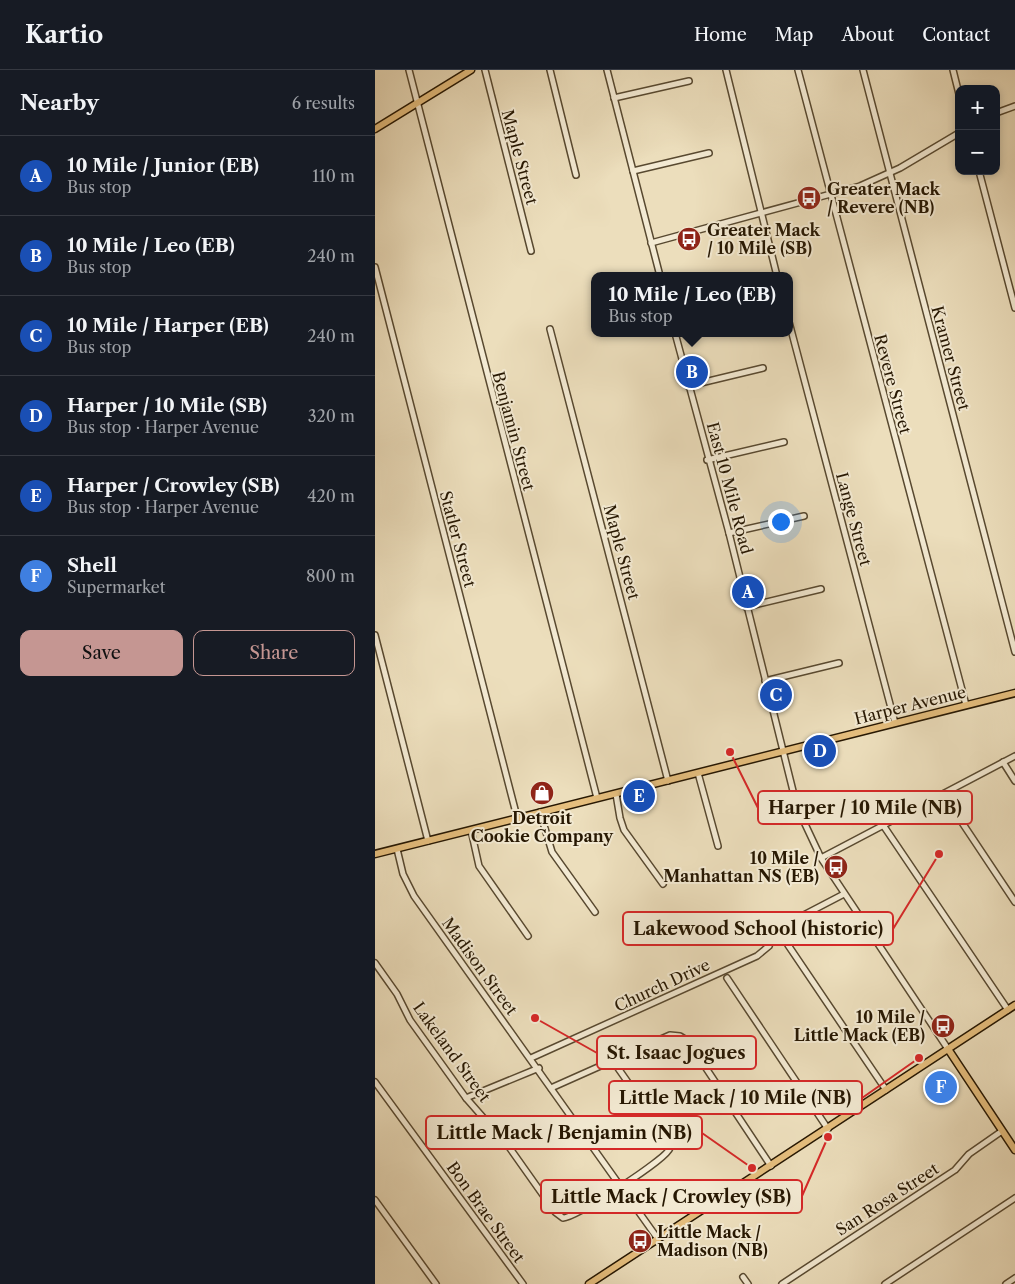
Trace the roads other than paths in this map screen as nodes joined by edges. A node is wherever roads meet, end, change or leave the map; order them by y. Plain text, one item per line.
1 (409, 70) edge
2 (471, 70) edge
3 (485, 70) edge
4 (549, 70) edge
5 (607, 70) edge
6 (727, 70) edge
7 (798, 70) edge
8 (863, 70) edge
9 (953, 70) edge
10 (689, 81) dead end
11 (957, 85) edge
12 (614, 98) junction
13 (417, 103) junction
14 (1015, 106) edge
15 (1000, 112) edge
16 (375, 129) edge
17 (955, 135) edge
18 (709, 153) dead end
19 (633, 171) junction
20 (889, 174) junction
21 (576, 175) dead end
22 (980, 175) edge
23 (831, 196) junction
24 (761, 214) junction
25 (651, 243) junction
26 (531, 251) dead end
27 (375, 267) edge
28 (659, 272) edge
29 (776, 272) edge
30 (1015, 308) edge
31 (550, 329) dead end
32 (676, 337) edge
33 (793, 337) edge
34 (763, 368) dead end
35 (688, 386) junction
36 (784, 442) dead end
37 (707, 460) junction
38 (804, 516) dead end
39 (729, 533) junction
40 (821, 589) dead end
41 (746, 607) junction
42 (375, 636) edge
43 (1015, 652) edge
44 (839, 663) dead end
45 (765, 681) junction
46 (1015, 693) edge
47 (965, 705) junction
48 (895, 723) junction
49 (783, 751) junction
50 (1015, 756) edge
51 (1003, 762) junction
52 (698, 773) junction
53 (668, 781) junction
54 (1015, 781) edge
55 (616, 794) junction
56 (943, 794) junction
57 (597, 798) junction
58 (540, 812) junction
59 (517, 817) junction
60 (883, 825) junction
61 (471, 830) junction
62 (428, 841) junction
63 (718, 846) dead end
64 (397, 849) junction
65 (375, 854) edge
66 (821, 858) junction
67 (663, 884) dead end
68 (844, 894) junction
69 (1015, 902) edge
70 (595, 912) dead end
71 (528, 936) dead end
72 (788, 945) dead end
73 (375, 963) edge
74 (727, 978) dead end
75 (1015, 1006) edge
76 (1008, 1010) junction
77 (948, 1049) junction
78 (531, 1058) junction
79 (613, 1061) junction
80 (539, 1068) junction
81 (375, 1082) edge
82 (551, 1088) junction
83 (886, 1090) junction
84 (466, 1098) junction
85 (828, 1129) junction
86 (1002, 1131) junction
87 (1015, 1150) edge
88 (771, 1166) junction
89 (620, 1186) junction
90 (1015, 1198) edge
91 (375, 1200) edge
92 (658, 1239) junction
93 (743, 1277) dead end
94 (1015, 1278) edge
95 (436, 1284) edge
96 (523, 1284) edge
97 (589, 1284) edge
98 (748, 1284) edge
99 (782, 1284) edge
100 (885, 1284) edge
101 (1005, 1284) edge

1 - 13 street, Benjamin Street
2 - 13 main road
3 - 26 street, Maple Street
4 - 21 street
5 - 12 street
6 - 24 street
7 - 23 street, Revere Street
8 - 20 street, Kramer Street
9 - 11 street
10 - 12 street
12 - 19 street
13 - 16 main road
13 - 57 street, Benjamin Street
14 - 15 street
17 - 20 street
18 - 19 street
19 - 25 street
20 - 23 street
20 - 43 street, Kramer Street
22 - 30 street
23 - 24 street
23 - 47 street, Revere Street
24 - 25 street
24 - 29 street
25 - 28 street
27 - 59 street, Statler Street
31 - 53 street, Maple Street
32 - 35 street, East 10 Mile Road
33 - 48 street, Lange Street
34 - 35 street
35 - 37 street, East 10 Mile Road
36 - 37 street
37 - 39 street, East 10 Mile Road
38 - 39 street
39 - 41 street, East 10 Mile Road
40 - 41 street
41 - 45 street, East 10 Mile Road
42 - 62 street
44 - 45 street
45 - 49 street, East 10 Mile Road
46 - 47 main road, Harper Avenue
47 - 48 main road, Harper Avenue
48 - 49 main road, Harper Avenue
49 - 52 main road, Harper Avenue
49 - 66 street, East 10 Mile Road
50 - 51 street
51 - 54 street
51 - 56 street
52 - 53 main road, Harper Avenue
52 - 63 street
53 - 55 main road, Harper Avenue
55 - 57 main road, Harper Avenue
55 - 67 street
56 - 60 street
56 - 69 street
57 - 58 main road, Harper Avenue
58 - 59 main road, Harper Avenue
58 - 70 street
59 - 61 main road, Harper Avenue
60 - 66 street
60 - 76 street
61 - 62 main road, Harper Avenue
61 - 71 street
62 - 64 main road, Harper Avenue
64 - 65 main road, Harper Avenue
64 - 78 street, Madison Street
66 - 68 street, East 10 Mile Road
68 - 77 street, East 10 Mile Road
68 - 78 street, Church Drive
72 - 83 street
73 - 84 street, Lakeland Street
74 - 85 street
75 - 76 main road
76 - 77 main road
77 - 83 main road
77 - 86 main road, East 10 Mile Road
78 - 80 street, Madison Street
79 - 82 street
79 - 88 street
79 - 89 street
80 - 82 street, Madison Street
80 - 84 street
81 - 96 street, Bon Brae Street
82 - 89 street, Madison Street
83 - 85 main road
84 - 89 street, Lakeland Street
85 - 88 main road
86 - 87 main road, East 10 Mile Road
86 - 99 street, San Rosa Street
88 - 92 main road
89 - 92 street, Madison Street
90 - 100 street
91 - 95 street
92 - 97 main road
93 - 98 street
94 - 101 street

